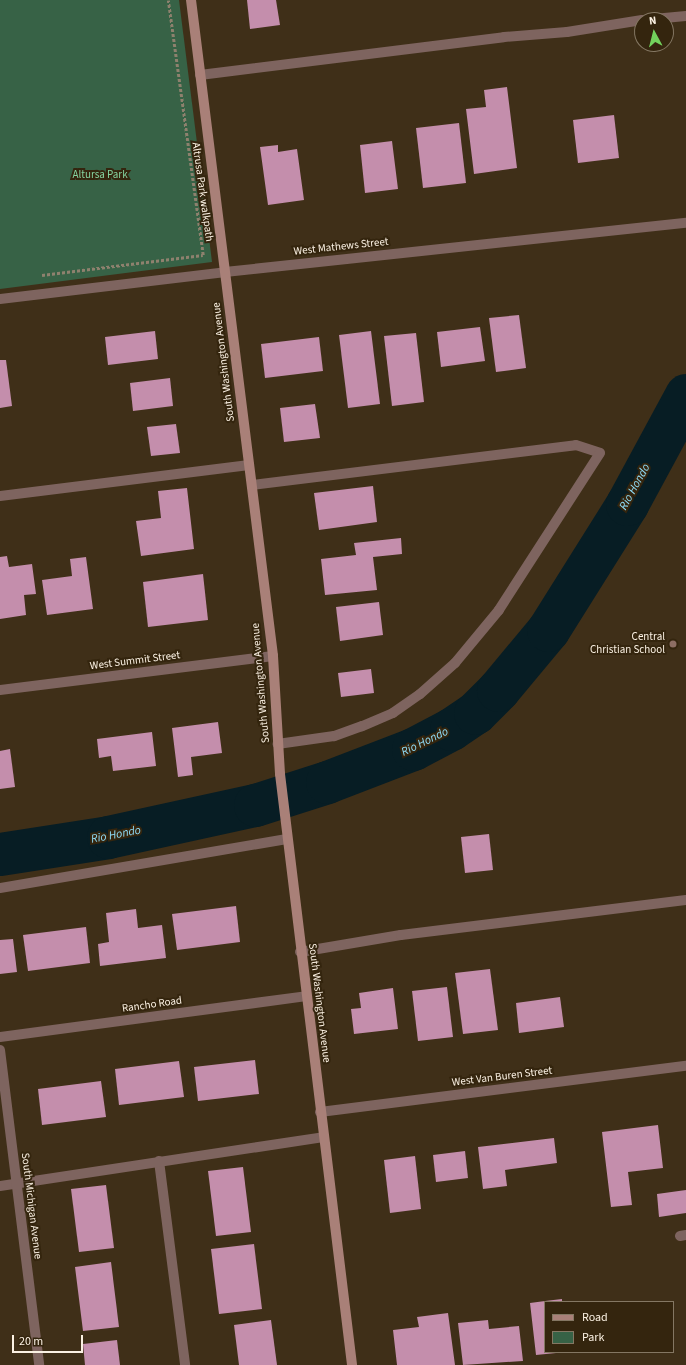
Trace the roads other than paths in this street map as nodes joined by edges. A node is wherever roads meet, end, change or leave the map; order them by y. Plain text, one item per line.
1 (191, 0) edge
2 (686, 16) edge
3 (674, 17) edge
4 (634, 21) edge
5 (200, 75) junction
6 (686, 224) edge
7 (226, 272) junction
8 (0, 299) edge
9 (249, 465) junction
10 (252, 485) junction
11 (0, 496) edge
12 (273, 656) junction
13 (0, 690) edge
14 (278, 744) junction
15 (287, 839) junction
16 (0, 888) edge
17 (686, 900) edge
18 (300, 952) junction
19 (306, 996) junction
20 (0, 1037) edge
21 (0, 1050) edge
22 (686, 1066) edge
23 (320, 1112) junction
24 (323, 1137) junction
25 (160, 1161) junction
26 (16, 1183) junction
27 (0, 1186) edge
28 (40, 1365) edge
29 (185, 1365) edge
30 (352, 1365) edge

1 - 5 street, South Washington Avenue
2 - 3 street
4 - 5 street
5 - 7 street, South Washington Avenue
6 - 7 street, West Mathews Street
7 - 8 street, West Mathews Street
7 - 9 street, South Washington Avenue
9 - 10 street, South Washington Avenue
9 - 11 street
10 - 12 street, South Washington Avenue
10 - 14 street
12 - 13 street, West Summit Street
12 - 14 street, South Washington Avenue
14 - 15 street, South Washington Avenue
15 - 16 street
15 - 18 street, South Washington Avenue
17 - 18 street
18 - 19 street, South Washington Avenue
19 - 20 street, Rancho Road
19 - 23 street, South Washington Avenue
21 - 26 street, South Michigan Avenue
22 - 23 street, West Van Buren Street
23 - 24 street, South Washington Avenue
24 - 25 street
24 - 30 street, South Washington Avenue
25 - 26 street
25 - 29 street
26 - 27 street
26 - 28 street, South Michigan Avenue

